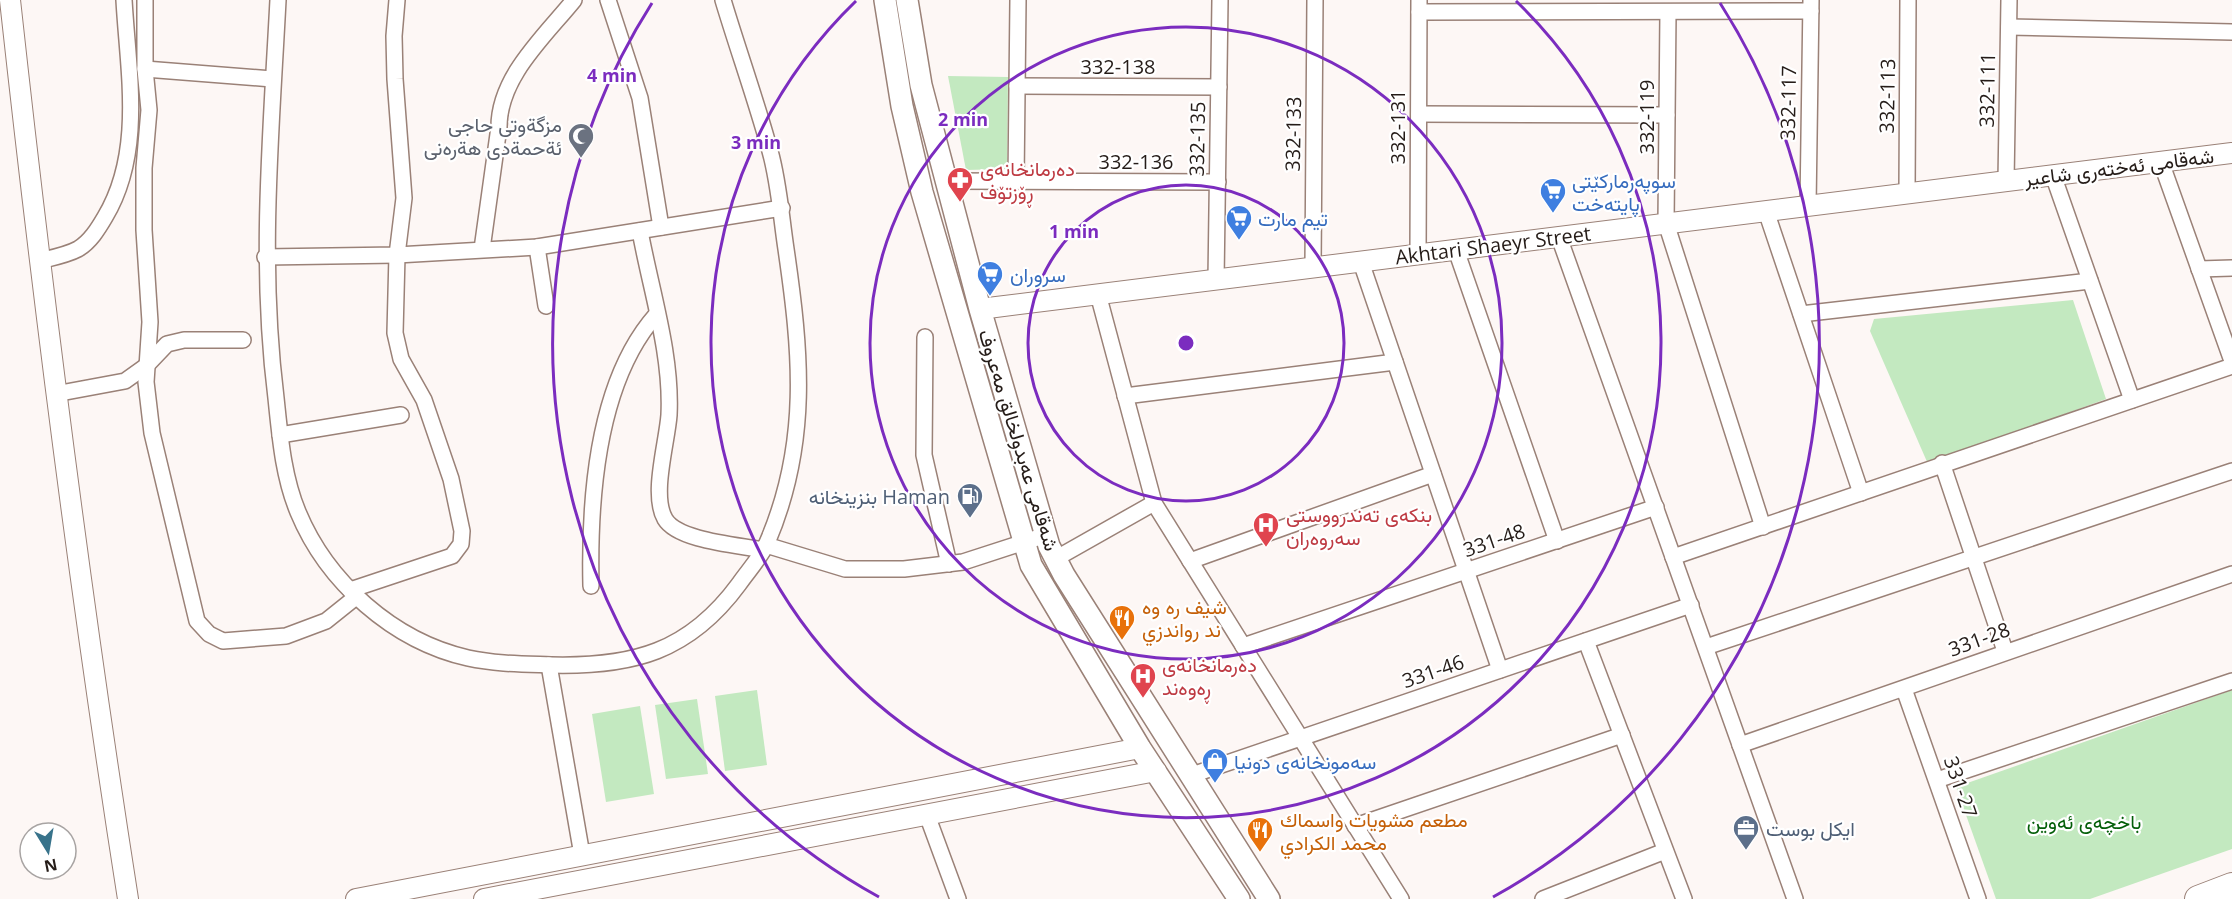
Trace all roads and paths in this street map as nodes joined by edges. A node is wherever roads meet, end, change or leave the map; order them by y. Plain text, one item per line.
1 (10, 0) edge
2 (124, 0) edge
3 (145, 0) edge
4 (278, 0) edge
5 (397, 0) edge
6 (574, 0) edge
7 (608, 0) edge
8 (723, 0) edge
9 (885, 0) edge
10 (907, 0) edge
11 (1018, 0) edge
12 (1220, 0) edge
13 (1316, 0) edge
14 (1908, 0) edge
15 (2009, 0) edge
16 (1419, 6) edge
17 (1526, 6) edge
18 (1811, 6) edge
19 (1668, 12) junction
20 (2009, 27) junction
21 (2232, 32) edge
22 (145, 69) junction
23 (272, 79) junction
24 (1017, 86) junction
25 (1219, 87) junction
26 (1419, 114) junction
27 (1667, 115) junction
28 (2232, 153) edge
29 (2161, 162) junction
30 (2053, 175) junction
31 (946, 181) junction
32 (1016, 181) junction
33 (2006, 181) junction
34 (1218, 182) junction
35 (1907, 194) junction
36 (1808, 206) junction
37 (782, 208) junction
38 (1766, 211) junction
39 (1666, 224) junction
40 (661, 227) junction
41 (640, 231) junction
42 (1559, 237) junction
43 (537, 247) junction
44 (482, 249) junction
45 (1456, 250) junction
46 (397, 255) junction
47 (1418, 255) junction
48 (265, 257) junction
49 (39, 261) junction
50 (1361, 262) junction
51 (1313, 268) junction
52 (2232, 268) edge
53 (2199, 269) junction
54 (1216, 280) junction
55 (2090, 281) junction
56 (1098, 294) junction
57 (546, 306) dead end
58 (980, 309) junction
59 (1801, 314) junction
60 (656, 315) junction
61 (925, 337) dead end
62 (243, 340) dead end
63 (2232, 361) edge
64 (1395, 363) junction
65 (146, 366) junction
66 (2232, 366) edge
67 (55, 394) junction
68 (1125, 396) junction
69 (2132, 400) junction
70 (400, 415) dead end
71 (280, 435) junction
72 (1942, 463) junction
73 (2232, 471) edge
74 (1433, 474) junction
75 (1861, 493) junction
76 (1154, 503) junction
77 (1656, 507) junction
78 (1763, 526) junction
79 (1046, 535) junction
80 (1557, 541) junction
81 (1024, 544) junction
82 (765, 547) junction
83 (1973, 556) junction
84 (1673, 557) junction
85 (1055, 559) junction
86 (1190, 561) junction
87 (949, 564) junction
88 (1466, 572) junction
89 (2232, 574) edge
90 (591, 586) dead end
91 (353, 594) junction
92 (1691, 605) junction
93 (1586, 641) junction
94 (1243, 646) junction
95 (1706, 648) junction
96 (2004, 651) junction
97 (549, 664) junction
98 (1500, 670) junction
99 (2232, 681) edge
100 (1904, 689) junction
101 (1622, 735) junction
102 (1299, 738) junction
103 (1740, 745) junction
104 (1130, 750) junction
105 (1156, 771) junction
106 (1130, 776) junction
107 (1189, 776) junction
108 (1937, 780) junction
109 (927, 815) junction
110 (1355, 826) junction
111 (649, 842) junction
112 (1665, 850) junction
113 (582, 855) junction
114 (653, 866) junction
115 (2232, 886) edge
116 (128, 899) edge
117 (356, 899) edge
118 (484, 899) edge
119 (958, 899) edge
120 (1239, 899) edge
121 (1269, 899) edge
122 (1401, 899) edge
123 (1544, 899) edge
124 (1684, 899) edge
125 (1795, 899) edge
126 (1978, 899) edge
127 (2198, 899) edge

1 - 49 street
2 - 49 street
3 - 22 street
4 - 23 street
5 - 46 street
6 - 44 street
7 - 40 street
8 - 37 street
9 - 81 main road, شەقامی عەبدولخالق مەعروف
10 - 31 main road, شەقامی عەبدولخالق مەعروف
11 - 24 street
12 - 25 street, 332-135
13 - 51 street, 332-133
14 - 35 street, 332-113
15 - 20 street, 332-111
16 - 17 street
16 - 26 street, 332-131
17 - 19 street
18 - 19 street
18 - 36 street, 332-117
19 - 27 street, 332-119
20 - 21 street
20 - 33 street, 332-111
22 - 23 street
22 - 65 street
23 - 48 street
24 - 25 street, 332-138
24 - 32 street
25 - 34 street, 332-135
26 - 27 street
26 - 47 street, 332-131
27 - 39 street, 332-119
28 - 29 street, شەقامی ئەختەری شاعیر
29 - 30 street, شەقامی ئەختەری شاعیر
29 - 53 street
30 - 33 street, شەقامی ئەختەری شاعیر
30 - 55 street
31 - 32 street, 332-136
31 - 58 main road, شەقامی عەبدولخالق مەعروف
32 - 34 street, 332-136
33 - 35 street, Akhtari Shaeyr Street
34 - 54 street, 332-135
35 - 36 street, Akhtari Shaeyr Street
36 - 38 street, Akhtari Shaeyr Street
37 - 40 street
37 - 82 street
38 - 39 street, Akhtari Shaeyr Street
38 - 59 street
39 - 42 street, Akhtari Shaeyr Street
39 - 78 street, 332-119
40 - 41 street
41 - 43 street
41 - 60 street
42 - 45 street, Akhtari Shaeyr Street
42 - 77 street
43 - 44 street
43 - 57 street
44 - 46 street
45 - 47 street, Akhtari Shaeyr Street
45 - 80 street
46 - 48 street
46 - 91 street
47 - 50 street, Akhtari Shaeyr Street
48 - 71 street
49 - 67 street
50 - 51 street, Akhtari Shaeyr Street
50 - 64 street
51 - 54 street, Akhtari Shaeyr Street
52 - 53 street
53 - 63 street
54 - 56 street, Akhtari Shaeyr Street
55 - 59 street
55 - 69 street
56 - 58 street, Akhtari Shaeyr Street
56 - 68 street
58 - 79 main road, شەقامی عەبدولخالق مەعروف
59 - 75 street
60 - 82 street
60 - 90 street
61 - 87 street
62 - 65 street
64 - 68 street
64 - 74 street
65 - 67 street
65 - 91 street
66 - 69 street
67 - 116 street
68 - 76 street
69 - 72 street
70 - 71 street
71 - 91 street
72 - 75 street
72 - 83 street
73 - 83 street
74 - 86 street
74 - 88 street
75 - 78 street
76 - 85 street
76 - 86 street
77 - 80 street, 331-48
77 - 84 street
78 - 84 street
79 - 81 street
79 - 85 main road, شەقامی عەبدولخالق مەعروف
80 - 88 street, 331-48
81 - 87 street
81 - 104 main road, شەقامی عەبدولخالق مەعروف
82 - 87 street
82 - 97 street
83 - 95 street
83 - 96 street
84 - 92 street
85 - 107 main road, شەقامی عەبدولخالق مەعروف
86 - 94 street
88 - 94 street, 331-48
88 - 98 street
89 - 96 street, 331-28
91 - 97 street
92 - 93 street, 331-46
92 - 95 street
93 - 98 street, 331-46
93 - 101 street
94 - 102 street
95 - 103 street
96 - 100 street, 331-28
97 - 113 street
98 - 102 street, 331-46
99 - 108 street
100 - 103 street, 331-28
100 - 108 street, 331-27
101 - 110 street
101 - 112 street
102 - 107 street, 331-46
102 - 110 street
103 - 125 street
104 - 105 main road, شەقامی عەبدولخالق مەعروف
104 - 106 street
104 - 111 street
105 - 106 street
105 - 120 main road, شەقامی عەبدولخالق مەعروف
106 - 109 street
107 - 121 main road, شەقامی عەبدولخالق مەعروف
108 - 126 street, 331-27
109 - 114 street
109 - 119 street
110 - 122 street
111 - 113 street
111 - 114 street
112 - 123 street
112 - 124 street
113 - 117 street
114 - 118 street
115 - 127 highway

